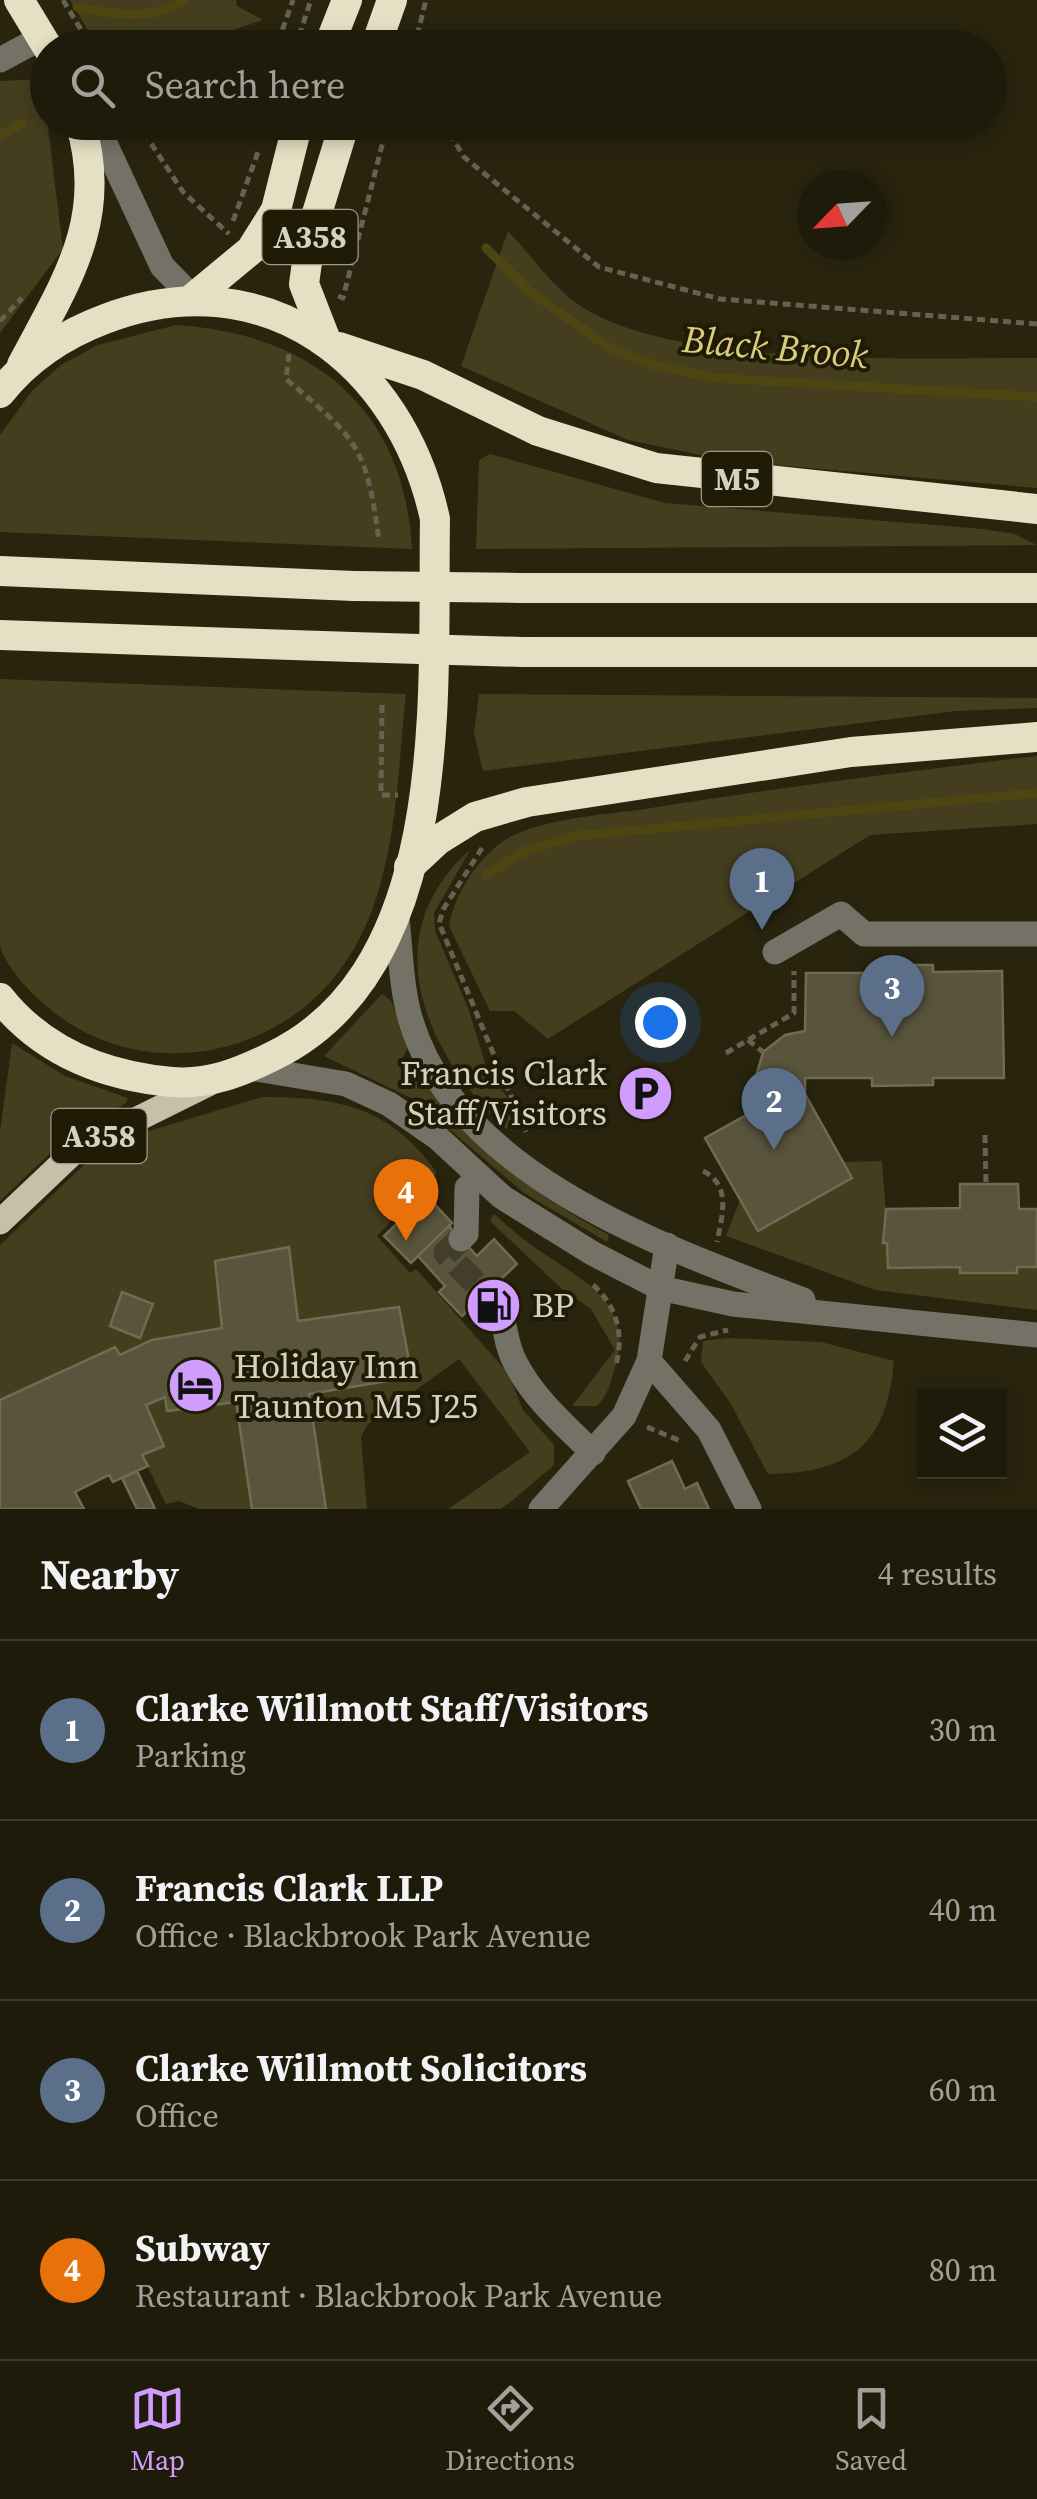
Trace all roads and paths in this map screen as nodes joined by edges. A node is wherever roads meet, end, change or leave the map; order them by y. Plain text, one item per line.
1 (19, 0) edge
2 (63, 0) edge
3 (293, 0) edge
4 (311, 0) edge
5 (347, 0) edge
6 (426, 0) edge
7 (36, 30) edge
8 (81, 30) edge
9 (282, 30) edge
10 (301, 30) edge
11 (335, 30) edge
12 (420, 30) edge
13 (30, 48) edge
14 (0, 60) edge
15 (82, 140) edge
16 (103, 140) edge
17 (149, 140) edge
18 (294, 140) edge
19 (339, 140) edge
20 (382, 140) edge
21 (454, 140) edge
22 (262, 141) dead end
23 (240, 242) junction
24 (304, 284) junction
25 (193, 298) junction
26 (17, 306) dead end
27 (0, 321) edge
28 (291, 324) junction
29 (1037, 324) edge
30 (327, 343) junction
31 (6, 386) edge
32 (1037, 508) edge
33 (379, 542) dead end
34 (10, 572) edge
35 (1037, 588) edge
36 (8, 636) edge
37 (1037, 652) edge
38 (382, 705) dead end
39 (1037, 737) edge
40 (424, 795) junction
41 (488, 841) dead end
42 (410, 866) junction
43 (397, 919) junction
44 (1037, 934) edge
45 (782, 948) joint
46 (0, 998) edge
47 (748, 1040) junction
48 (763, 1052) dead end
49 (726, 1053) dead end
50 (250, 1068) junction
51 (217, 1080) junction
52 (985, 1135) dead end
53 (528, 1137) dead end
54 (703, 1170) dead end
55 (480, 1176) junction
56 (986, 1184) dead end
57 (730, 1185) dead end
58 (720, 1190) junction
59 (0, 1222) edge
60 (461, 1239) tunnel mouth
61 (667, 1244) junction
62 (715, 1250) dead end
63 (579, 1276) dead end
64 (660, 1288) junction
65 (486, 1294) tunnel mouth
66 (734, 1304) junction
67 (836, 1313) junction
68 (1037, 1335) edge
69 (649, 1361) junction
70 (614, 1370) dead end
71 (690, 1371) dead end
72 (624, 1416) junction
73 (688, 1444) dead end
74 (593, 1454) junction
75 (541, 1509) edge
76 (749, 1509) edge

1 - 7 highway
2 - 8 path
3 - 9 path
4 - 10 path
5 - 11 highway
6 - 12 path
13 - 14 street
15 - 31 highway
16 - 25 street
17 - 23 path
18 - 23 highway, A358
19 - 24 highway, A358
20 - 24 path
21 - 29 path
22 - 23 path
23 - 25 highway, A358
24 - 30 highway, A358
25 - 28 highway
25 - 31 highway
26 - 27 path
28 - 30 highway
28 - 33 path
30 - 32 highway, M5
30 - 40 highway
34 - 35 highway, bridge
36 - 37 highway, bridge
38 - 40 path
39 - 42 highway
40 - 42 highway
41 - 53 path
42 - 43 highway
43 - 50 highway
43 - 61 street
44 - 45 street
45 - 47 path
46 - 51 highway
47 - 48 path
47 - 49 path
50 - 51 highway
50 - 55 street
51 - 59 main road, A358
52 - 56 path
54 - 58 path
55 - 60 street
55 - 64 street
57 - 58 path
58 - 62 path
61 - 64 street
61 - 67 street
63 - 70 path
64 - 66 street
64 - 69 street
65 - 74 street
66 - 67 street
66 - 71 path
67 - 68 street
69 - 72 street
69 - 76 street
72 - 73 path
72 - 74 street
74 - 75 street

